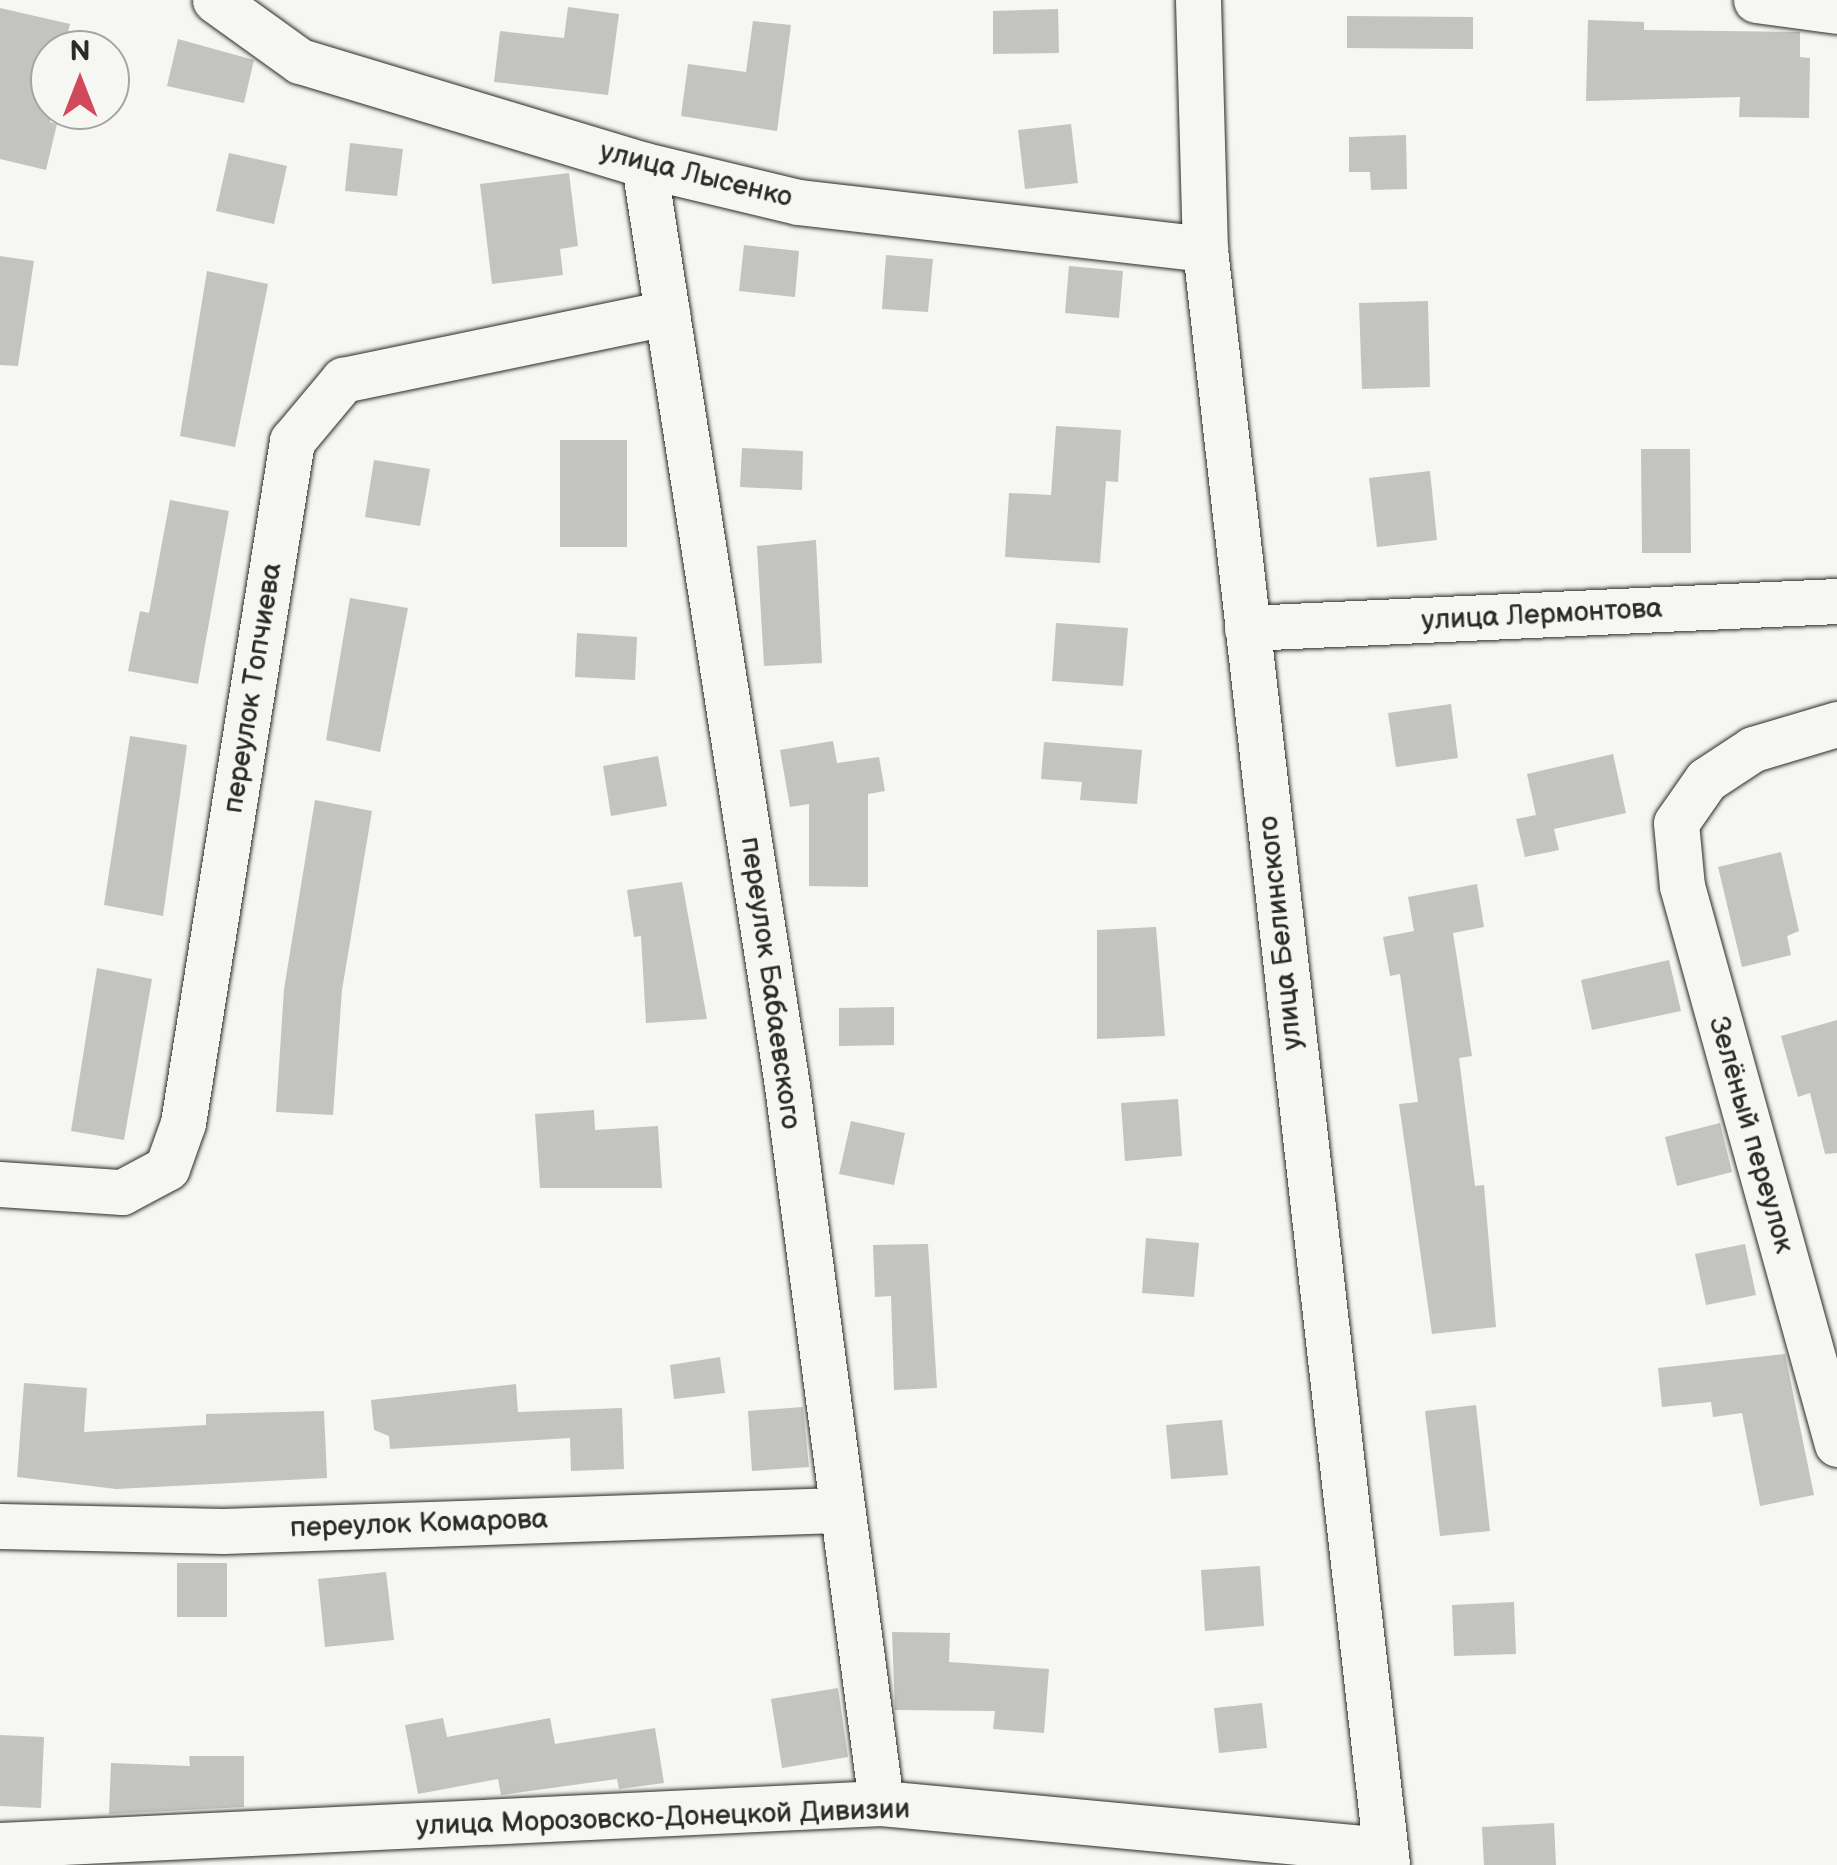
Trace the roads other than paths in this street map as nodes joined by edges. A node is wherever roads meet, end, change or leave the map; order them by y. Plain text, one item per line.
1 (216, 0) edge
2 (1198, 0) edge
3 (1756, 0) edge
4 (1837, 11) edge
5 (644, 164) junction
6 (1205, 249) junction
7 (667, 313) junction
8 (1837, 601) edge
9 (1248, 628) junction
10 (1837, 724) edge
11 (0, 1184) edge
12 (1837, 1444) edge
13 (838, 1510) junction
14 (0, 1526) edge
15 (880, 1803) junction
16 (0, 1846) edge
17 (165, 1854) edge
18 (1385, 1857) edge

1 - 5 street, улица Лысенко
2 - 6 street, улица Белинского
3 - 4 street
5 - 6 street, улица Лысенко
5 - 7 street, переулок Бабаевского
6 - 9 street, улица Белинского
7 - 11 street, переулок Топчиева
7 - 13 street, переулок Бабаевского
8 - 9 street, улица Лермонтова
9 - 18 street, улица Белинского
10 - 12 street, Зелёный переулок
13 - 14 street, переулок Комарова
13 - 15 street, переулок Бабаевского
15 - 17 street, улица Морозовско-Донецкой Дивизии
15 - 18 street, улица Морозовско-Донецкой Дивизии
16 - 17 street, улица Морозовско-Донецкой Дивизии

